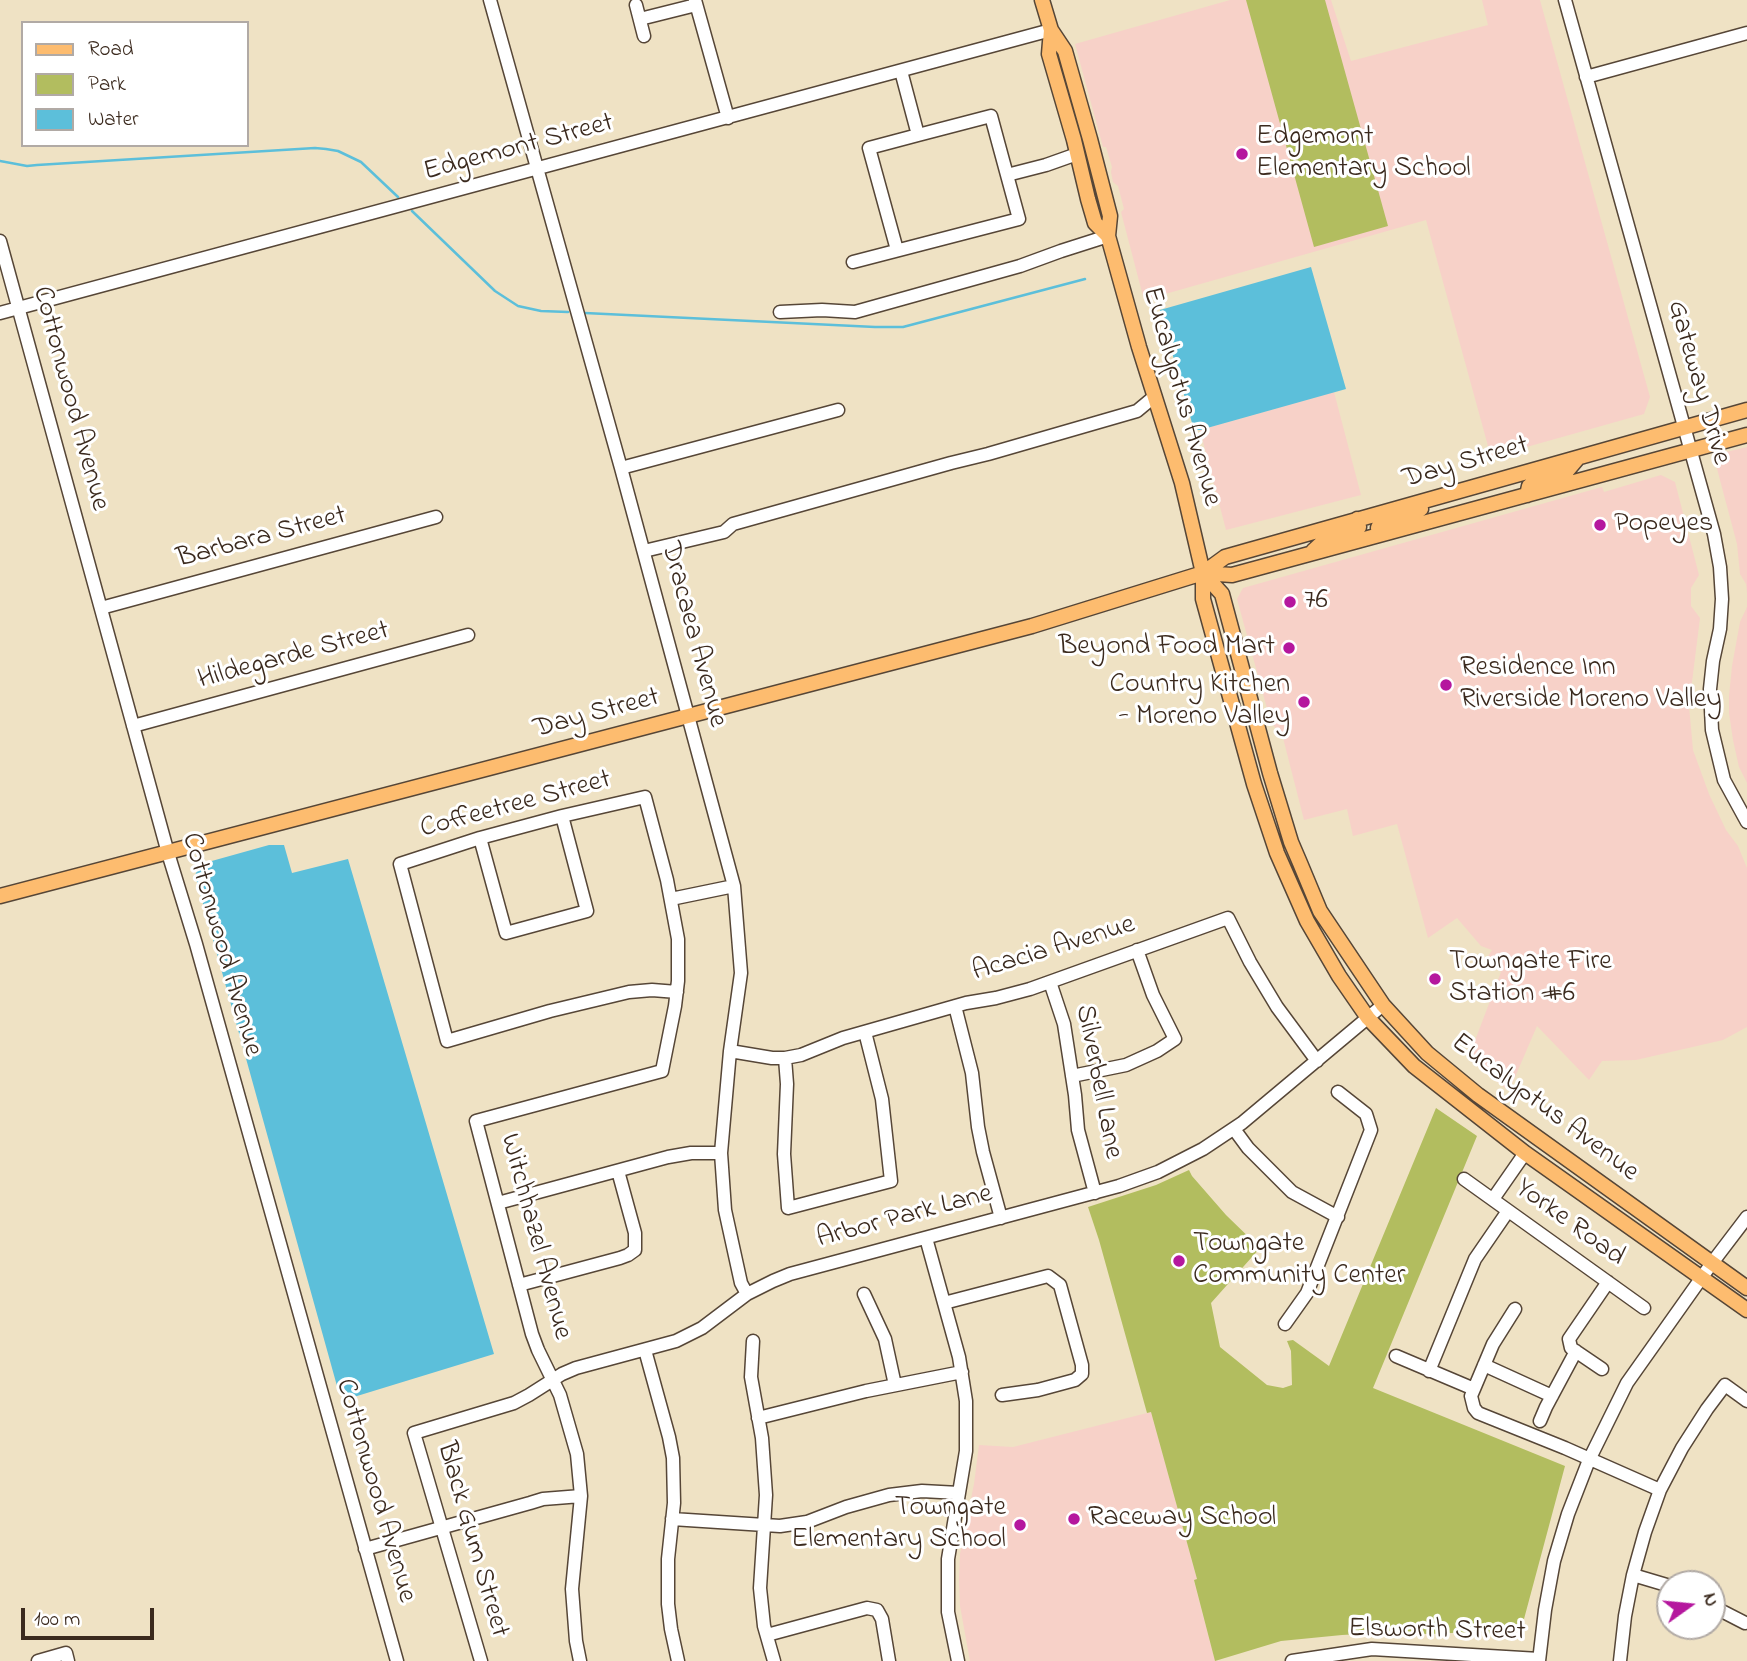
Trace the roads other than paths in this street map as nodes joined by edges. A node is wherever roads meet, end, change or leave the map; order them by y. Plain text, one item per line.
1 (490, 0) edge
2 (1042, 0) edge
3 (1565, 0) edge
4 (696, 3) edge
5 (636, 5) dead end
6 (640, 19) junction
7 (1051, 30) junction
8 (1747, 33) edge
9 (644, 36) dead end
10 (901, 71) junction
11 (1586, 77) junction
12 (727, 118) junction
13 (918, 135) junction
14 (1077, 154) junction
15 (537, 169) junction
16 (1007, 175) junction
17 (1108, 236) junction
18 (0, 241) edge
19 (897, 250) junction
20 (853, 262) dead end
21 (18, 308) junction
22 (780, 312) dead end
23 (0, 313) edge
24 (1155, 396) junction
25 (838, 410) dead end
26 (1747, 410) edge
27 (1684, 427) junction
28 (1747, 435) edge
29 (1691, 450) junction
30 (1578, 457) junction
31 (621, 468) junction
32 (1527, 495) junction
33 (1440, 497) junction
34 (436, 517) dead end
35 (1357, 519) junction
36 (1379, 536) junction
37 (644, 551) junction
38 (1309, 554) junction
39 (1203, 573) junction
40 (101, 608) junction
41 (468, 635) dead end
42 (1220, 659) junction
43 (688, 717) junction
44 (133, 726) junction
45 (1262, 741) junction
46 (1248, 760) junction
47 (645, 797) joint
48 (562, 816) junction
49 (1747, 822) edge
50 (480, 838) junction
51 (1291, 842) junction
52 (168, 853) junction
53 (734, 886) junction
54 (0, 896) edge
55 (671, 899) junction
56 (1137, 950) junction
57 (1049, 982) junction
58 (677, 992) junction
59 (1383, 1005) junction
60 (955, 1006) junction
61 (1368, 1018) junction
62 (865, 1032) junction
63 (730, 1051) junction
64 (785, 1058) junction
65 (1317, 1061) junction
66 (1072, 1076) junction
67 (1338, 1092) dead end
68 (1458, 1101) junction
69 (1234, 1129) junction
70 (1541, 1141) junction
71 (721, 1153) junction
72 (1525, 1153) junction
73 (1578, 1168) junction
74 (618, 1171) junction
75 (1464, 1179) dead end
76 (1095, 1193) junction
77 (1493, 1199) junction
78 (498, 1203) junction
79 (1508, 1211) junction
80 (1338, 1217) junction
81 (1747, 1217) edge
82 (1001, 1218) junction
83 (926, 1238) junction
84 (1712, 1263) junction
85 (1702, 1278) junction
86 (1608, 1282) junction
87 (519, 1286) junction
88 (1747, 1288) edge
89 (747, 1294) junction
90 (864, 1294) dead end
91 (944, 1303) junction
92 (1515, 1308) dead end
93 (1644, 1308) dead end
94 (1747, 1310) edge
95 (1285, 1324) dead end
96 (752, 1341) dead end
97 (645, 1350) junction
98 (1576, 1352) junction
99 (1396, 1356) dead end
100 (1484, 1365) junction
101 (1602, 1369) dead end
102 (1429, 1371) junction
103 (962, 1372) junction
104 (552, 1380) junction
105 (895, 1385) junction
106 (1474, 1389) junction
107 (1002, 1395) dead end
108 (1552, 1396) junction
109 (1747, 1401) edge
110 (758, 1418) junction
111 (1540, 1421) dead end
112 (414, 1433) joint
113 (1590, 1460) junction
114 (1660, 1490) junction
115 (959, 1493) junction
116 (581, 1496) junction
117 (672, 1519) junction
118 (765, 1526) junction
119 (442, 1528) junction
120 (365, 1549) junction
121 (1633, 1575) junction
122 (1656, 1582) edge
123 (1726, 1613) edge
124 (1745, 1623) dead end
125 (766, 1635) junction
126 (67, 1657) edge
127 (1539, 1660) edge
128 (38, 1661) edge
129 (397, 1661) edge
130 (481, 1661) edge
131 (580, 1661) edge
132 (678, 1661) edge
133 (774, 1661) edge
134 (889, 1661) edge
135 (958, 1661) edge
136 (1292, 1661) edge
137 (1620, 1661) edge

1 - 15 street, Dracaea Avenue
2 - 7 main road, Eucalyptus Avenue
3 - 11 street, Gateway Drive
4 - 6 street
4 - 12 street
5 - 6 street
6 - 9 street
7 - 10 street, Edgemont Street
7 - 14 main road, Eucalyptus Avenue
7 - 17 main road, Eucalyptus Avenue
8 - 11 street
10 - 12 street, Edgemont Street
10 - 13 street
11 - 27 street, Gateway Drive
12 - 15 street, Edgemont Street
13 - 16 street
13 - 19 street
14 - 16 street
14 - 17 main road, Eucalyptus Avenue
15 - 21 street, Edgemont Street
15 - 31 street, Dracaea Avenue
16 - 19 street
17 - 22 street
17 - 24 main road, Eucalyptus Avenue
18 - 21 street, Cottonwood Avenue
19 - 20 street
21 - 23 street, Edgemont Street
21 - 40 street, Cottonwood Avenue
24 - 37 street
24 - 39 main road, Eucalyptus Avenue
25 - 31 street
26 - 27 main road, Day Street
27 - 29 street, Gateway Drive
27 - 30 main road, Day Street
28 - 29 main road, Day Street
29 - 32 main road, Day Street
29 - 49 street, Gateway Drive
30 - 32 main road
30 - 33 main road, Day Street
31 - 37 street, Dracaea Avenue
32 - 36 main road, Day Street
33 - 35 main road, Day Street
33 - 36 main road
34 - 40 street, Barbara Street
35 - 38 main road
35 - 39 main road, Day Street
36 - 38 main road, Day Street
37 - 43 street, Dracaea Avenue
38 - 39 main road, Day Street
39 - 42 main road, Eucalyptus Avenue
39 - 43 main road, Day Street
39 - 45 main road, Eucalyptus Avenue
40 - 44 street, Cottonwood Avenue
41 - 44 street, Hildegarde Street
42 - 45 main road
42 - 46 main road, Eucalyptus Avenue
43 - 52 main road, Day Street
43 - 53 street, Dracaea Avenue
44 - 52 street, Cottonwood Avenue
45 - 51 main road, Eucalyptus Avenue
46 - 51 main road
46 - 61 main road, Eucalyptus Avenue
47 - 48 street, Coffeetree Street
47 - 55 street, Witchhazel Avenue
48 - 50 street, Coffeetree Street
48 - 50 street
50 - 58 street, Coffeetree Street
51 - 59 main road, Eucalyptus Avenue
52 - 54 main road, Day Street
52 - 120 street, Cottonwood Avenue
53 - 55 street
53 - 63 street, Dracaea Avenue
55 - 58 street, Witchhazel Avenue
56 - 57 street, Acacia Avenue
56 - 65 street, Acacia Avenue
56 - 66 street
57 - 60 street, Acacia Avenue
57 - 66 street, Silverbell Lane
58 - 78 street, Witchhazel Avenue
59 - 61 street, Arbor Park Lane
59 - 70 main road, Eucalyptus Avenue
60 - 62 street, Acacia Avenue
60 - 82 street
61 - 65 street, Arbor Park Lane
61 - 68 main road, Eucalyptus Avenue
62 - 64 street, Acacia Avenue
62 - 64 street
63 - 64 street, Acacia Avenue
63 - 71 street, Dracaea Avenue
65 - 69 street, Arbor Park Lane
66 - 76 street, Silverbell Lane
67 - 80 street
68 - 70 main road
68 - 72 main road, Eucalyptus Avenue
69 - 76 street, Arbor Park Lane
69 - 80 street
70 - 73 main road, Eucalyptus Avenue
71 - 74 street
71 - 89 street, Dracaea Avenue
72 - 73 main road
72 - 77 street
72 - 85 main road, Eucalyptus Avenue
73 - 84 main road, Eucalyptus Avenue
74 - 78 street
74 - 87 street
75 - 77 street, Yorke Road
76 - 82 street, Arbor Park Lane
77 - 79 street, Yorke Road
78 - 87 street, Witchhazel Avenue
79 - 86 street, Yorke Road
79 - 102 street
80 - 95 street
81 - 84 street
82 - 83 street, Arbor Park Lane
83 - 89 street, Arbor Park Lane
83 - 91 street
84 - 85 street
84 - 88 main road, Eucalyptus Avenue
85 - 94 main road, Eucalyptus Avenue
85 - 113 street
86 - 93 street, Yorke Road
86 - 98 street
87 - 104 street, Witchhazel Avenue
89 - 97 street, Arbor Park Lane
90 - 105 street
91 - 103 street
91 - 107 street
92 - 100 street
96 - 110 street
97 - 104 street, Arbor Park Lane
97 - 117 street
98 - 101 street
98 - 108 street
99 - 102 street
100 - 106 street
100 - 108 street
102 - 106 street
103 - 105 street
103 - 115 street
104 - 112 street, Arbor Park Lane
104 - 116 street, Witchhazel Avenue
105 - 110 street
106 - 113 street
108 - 111 street
109 - 114 street
110 - 118 street
112 - 119 street, Black Gum Street
113 - 114 street
113 - 127 street
114 - 121 street
115 - 118 street
115 - 135 street
116 - 119 street
116 - 131 street, Witchhazel Avenue
117 - 118 street
117 - 132 street
118 - 125 street
119 - 120 street
119 - 130 street, Black Gum Street
120 - 129 street, Cottonwood Avenue
121 - 122 street
121 - 137 street
123 - 124 street
125 - 133 street
125 - 134 street
126 - 128 street
127 - 136 street, Elsworth Street

